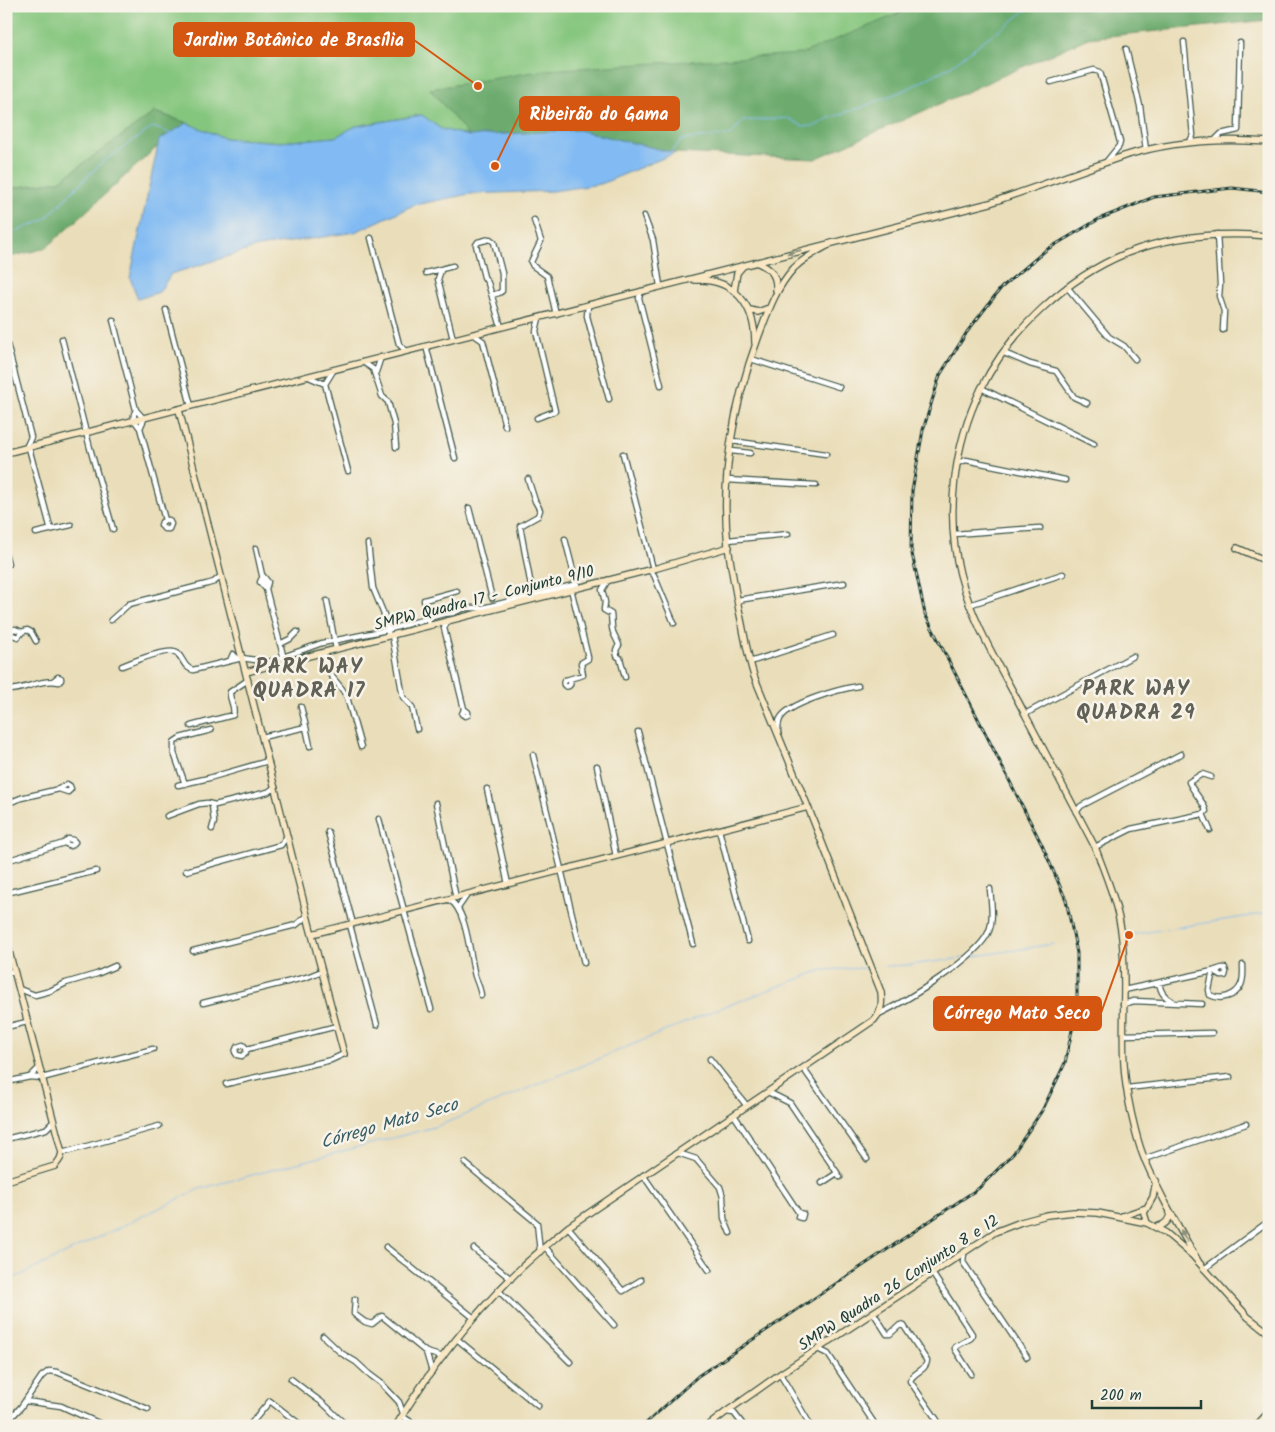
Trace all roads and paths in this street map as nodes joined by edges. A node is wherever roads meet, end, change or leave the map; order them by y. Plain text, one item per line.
1 (1184, 42) dead end
2 (1240, 43) dead end
3 (1126, 49) dead end
4 (1051, 82) dead end
5 (1193, 135) junction
6 (1216, 140) junction
7 (1198, 141) junction
8 (1190, 142) junction
9 (1269, 142) edge
10 (1146, 150) junction
11 (1106, 162) junction
12 (644, 216) dead end
13 (534, 220) dead end
14 (1217, 234) junction
15 (1269, 236) edge
16 (371, 238) dead end
17 (832, 243) junction
18 (756, 262) junction
19 (744, 265) junction
20 (454, 266) dead end
21 (441, 270) junction
22 (438, 279) junction
23 (685, 280) junction
24 (660, 286) junction
25 (1067, 287) junction
26 (641, 291) junction
27 (734, 291) junction
28 (776, 291) junction
29 (632, 294) junction
30 (492, 295) junction
31 (639, 298) junction
32 (588, 305) junction
33 (770, 307) junction
34 (579, 308) junction
35 (166, 310) dead end
36 (750, 310) junction
37 (556, 314) junction
38 (587, 316) junction
39 (539, 318) junction
40 (113, 320) dead end
41 (526, 321) junction
42 (501, 327) junction
43 (489, 330) junction
44 (1223, 330) dead end
45 (536, 331) junction
46 (473, 334) junction
47 (62, 339) dead end
48 (453, 339) junction
49 (6, 340) edge
50 (482, 341) junction
51 (399, 344) junction
52 (426, 346) junction
53 (755, 347) junction
54 (406, 351) junction
55 (1004, 353) junction
56 (396, 354) junction
57 (381, 357) junction
58 (751, 359) junction
59 (1134, 359) dead end
60 (363, 362) junction
61 (333, 370) junction
62 (376, 373) junction
63 (308, 377) junction
64 (325, 384) junction
65 (661, 384) dead end
66 (839, 388) dead end
67 (981, 388) junction
68 (609, 399) dead end
69 (1087, 403) dead end
70 (191, 406) junction
71 (136, 410) junction
72 (179, 410) junction
73 (144, 418) junction
74 (537, 418) dead end
75 (134, 421) junction
76 (505, 426) dead end
77 (140, 428) junction
78 (86, 433) junction
79 (31, 437) junction
80 (732, 442) junction
81 (1094, 444) dead end
82 (40, 445) junction
83 (396, 447) dead end
84 (28, 448) junction
85 (731, 451) junction
86 (750, 453) dead end
87 (6, 454) edge
88 (623, 454) dead end
89 (826, 454) dead end
90 (960, 454) junction
91 (455, 458) dead end
92 (966, 460) junction
93 (958, 463) junction
94 (348, 472) dead end
95 (528, 479) dead end
96 (727, 480) junction
97 (1066, 480) dead end
98 (816, 484) dead end
99 (469, 508) dead end
100 (165, 520) dead end
101 (71, 525) dead end
102 (1040, 528) dead end
103 (113, 529) dead end
104 (51, 530) junction
105 (36, 534) dead end
106 (788, 534) dead end
107 (954, 534) junction
108 (565, 539) dead end
109 (728, 540) junction
110 (368, 544) dead end
111 (256, 548) dead end
112 (729, 548) junction
113 (1237, 548) dead end
114 (6, 556) edge
115 (1269, 562) edge
116 (8, 564) dead end
117 (653, 570) junction
118 (1063, 574) dead end
119 (221, 576) junction
120 (608, 580) junction
121 (214, 582) junction
122 (844, 583) dead end
123 (592, 584) junction
124 (223, 585) junction
125 (573, 590) junction
126 (602, 590) junction
127 (457, 591) dead end
128 (533, 597) junction
129 (492, 598) junction
130 (738, 600) junction
131 (327, 601) dead end
132 (504, 602) junction
133 (511, 604) junction
134 (969, 605) junction
135 (481, 610) junction
136 (111, 620) dead end
137 (448, 620) junction
138 (428, 622) junction
139 (437, 623) junction
140 (674, 623) dead end
141 (444, 628) junction
142 (297, 632) dead end
143 (389, 634) junction
144 (8, 635) edge
145 (833, 635) dead end
146 (36, 641) dead end
147 (334, 641) junction
148 (280, 644) junction
149 (336, 649) junction
150 (323, 652) junction
151 (1133, 656) dead end
152 (240, 658) junction
153 (284, 660) junction
154 (750, 662) junction
155 (122, 666) dead end
156 (246, 672) junction
157 (625, 677) dead end
158 (569, 679) dead end
159 (248, 680) junction
160 (54, 681) dead end
161 (858, 686) dead end
162 (6, 690) edge
163 (301, 707) dead end
164 (464, 709) dead end
165 (1026, 714) junction
166 (771, 716) junction
167 (781, 718) junction
168 (191, 726) dead end
169 (306, 728) junction
170 (417, 729) dead end
171 (211, 730) dead end
172 (778, 731) junction
173 (638, 732) dead end
174 (262, 737) junction
175 (310, 746) dead end
176 (361, 747) dead end
177 (1181, 754) dead end
178 (533, 755) dead end
179 (268, 761) junction
180 (597, 766) dead end
181 (1211, 777) dead end
182 (185, 784) junction
183 (178, 785) dead end
184 (60, 789) dead end
185 (486, 789) dead end
186 (275, 790) junction
187 (436, 803) dead end
188 (6, 804) edge
189 (212, 805) junction
190 (1073, 805) junction
191 (1081, 806) junction
192 (808, 807) junction
193 (1076, 812) junction
194 (1203, 814) junction
195 (167, 816) dead end
196 (379, 819) dead end
197 (212, 828) dead end
198 (719, 830) junction
199 (1210, 830) dead end
200 (328, 832) dead end
201 (287, 836) junction
202 (64, 843) dead end
203 (666, 844) junction
204 (281, 845) junction
205 (1095, 847) junction
206 (290, 848) junction
207 (616, 856) junction
208 (6, 861) edge
209 (569, 868) junction
210 (560, 870) junction
211 (96, 871) dead end
212 (186, 871) dead end
213 (563, 882) junction
214 (508, 884) junction
215 (990, 889) dead end
216 (6, 893) edge
217 (467, 895) junction
218 (456, 898) junction
219 (449, 900) junction
220 (458, 908) junction
221 (404, 911) junction
222 (308, 916) junction
223 (296, 925) junction
224 (352, 925) junction
225 (310, 927) junction
226 (312, 934) junction
227 (6, 940) edge
228 (748, 941) dead end
229 (693, 944) dead end
230 (193, 951) dead end
231 (584, 963) dead end
232 (1243, 964) dead end
233 (13, 966) junction
234 (115, 966) dead end
235 (6, 971) edge
236 (322, 971) junction
237 (15, 973) junction
238 (1159, 983) junction
239 (19, 989) junction
240 (1124, 990) junction
241 (30, 994) junction
242 (481, 995) dead end
243 (22, 1000) junction
244 (1174, 1002) junction
245 (203, 1003) dead end
246 (1123, 1004) junction
247 (1202, 1004) dead end
248 (431, 1009) dead end
249 (879, 1014) junction
250 (27, 1022) junction
251 (377, 1025) dead end
252 (337, 1026) junction
253 (6, 1027) edge
254 (1212, 1033) dead end
255 (1123, 1035) junction
256 (153, 1049) dead end
257 (247, 1049) dead end
258 (344, 1054) joint
259 (710, 1059) dead end
260 (39, 1068) junction
261 (803, 1068) junction
262 (30, 1077) junction
263 (42, 1078) junction
264 (1230, 1078) dead end
265 (7, 1083) edge
266 (226, 1084) dead end
267 (1127, 1088) junction
268 (768, 1092) junction
269 (747, 1106) junction
270 (734, 1115) junction
271 (53, 1122) junction
272 (1246, 1124) dead end
273 (159, 1126) dead end
274 (46, 1128) junction
275 (55, 1131) junction
276 (6, 1139) edge
277 (62, 1153) junction
278 (678, 1153) junction
279 (867, 1159) dead end
280 (1144, 1159) junction
281 (466, 1163) dead end
282 (643, 1175) junction
283 (1156, 1181) junction
284 (6, 1182) edge
285 (822, 1183) dead end
286 (1148, 1206) junction
287 (1168, 1208) junction
288 (799, 1213) dead end
289 (1121, 1217) junction
290 (1269, 1220) edge
291 (1148, 1223) junction
292 (568, 1227) junction
293 (1157, 1227) junction
294 (730, 1233) dead end
295 (386, 1247) dead end
296 (474, 1249) dead end
297 (542, 1250) junction
298 (965, 1252) junction
299 (951, 1260) junction
300 (1198, 1261) junction
301 (963, 1262) junction
302 (1204, 1269) junction
303 (709, 1270) dead end
304 (932, 1273) junction
305 (511, 1279) junction
306 (641, 1280) dead end
307 (499, 1291) junction
308 (355, 1300) dead end
309 (873, 1312) junction
310 (474, 1318) junction
311 (614, 1325) dead end
312 (1269, 1333) edge
313 (323, 1336) dead end
314 (457, 1339) junction
315 (829, 1341) junction
316 (818, 1349) junction
317 (426, 1352) junction
318 (828, 1354) junction
319 (443, 1357) junction
320 (1027, 1357) dead end
321 (570, 1362) dead end
322 (432, 1372) junction
323 (780, 1374) junction
324 (971, 1374) dead end
325 (291, 1379) dead end
326 (25, 1401) junction
327 (400, 1402) junction
328 (410, 1404) junction
329 (736, 1405) junction
330 (538, 1406) dead end
331 (148, 1409) dead end
332 (726, 1412) junction
333 (1269, 1412) edge
334 (734, 1414) junction
335 (403, 1415) junction
336 (936, 1420) dead end
337 (6, 1423) edge
338 (105, 1426) edge
339 (249, 1426) edge
340 (302, 1426) edge
341 (348, 1426) edge
342 (396, 1426) edge
343 (417, 1426) edge
344 (708, 1426) edge
345 (744, 1426) edge
346 (811, 1426) edge
347 (876, 1426) edge
348 (1256, 1426) edge

1 - 5 street
2 - 6 street
3 - 10 street
4 - 11 street
5 - 7 street
5 - 8 street
6 - 7 street
6 - 9 street
7 - 8 street
8 - 10 street
10 - 11 street
11 - 17 street
12 - 24 street
13 - 37 street
14 - 15 street
14 - 25 street
14 - 44 street
16 - 51 street
17 -> 18 street
17 - 28 street
18 - 19 street
18 - 28 street
19 - 23 street
19 - 27 street
20 - 21 street
21 - 22 street
21 - 22 street
22 - 48 street
23 - 24 street
23 - 27 street
24 - 26 street
25 - 55 street
25 - 59 street
26 - 29 street
26 - 31 street
27 - 36 street
28 - 33 street
29 - 31 street
29 - 32 street
30 - 30 street
30 - 42 street
31 - 65 street
32 - 34 street
32 - 38 street
33 - 36 street
33 - 53 street
34 - 37 street
34 - 38 street
35 - 70 street
36 - 53 street
37 - 39 street
38 - 68 street
39 - 41 street
39 - 45 street
40 - 71 street
41 - 42 street
41 - 45 street
42 - 43 street
43 - 46 street
43 - 50 street
45 - 74 street
46 - 48 street
46 - 50 street
47 - 78 street
48 - 52 street
49 - 79 street
50 - 76 street
51 - 54 street
51 - 56 street
52 - 54 street
52 - 91 street
53 - 58 street
54 - 56 street
55 - 67 street
55 - 69 street
56 - 57 street
57 - 60 street
57 - 62 street
58 - 66 street
58 - 80 street
60 - 61 street
60 - 62 street
61 - 63 street
61 - 64 street
62 - 83 street
63 - 64 street
63 - 70 street
64 - 94 street
67 - 81 street
67 - 90 street
70 - 72 street
71 - 73 street
71 - 75 street
72 - 73 street
72 - 119 street
73 - 75 street
73 - 77 street
75 - 77 street
75 - 78 street
77 - 100 street
78 - 82 street
78 - 103 street
79 - 82 street
79 - 84 street
80 - 85 street
80 - 89 street
82 - 84 street
84 - 87 street
84 - 104 street
85 - 86 street
85 - 96 street
88 - 117 street
90 - 92 street
90 - 93 street
92 - 93 street
92 - 97 street
93 - 107 street
95 - 128 street
96 - 98 street
96 - 109 street
99 - 129 street
101 - 104 street
102 - 107 street
104 - 105 street
106 - 109 street
107 - 134 street
108 - 125 street
109 - 112 street
110 - 143 street
111 - 148 street
112 - 117 street, SMPW Quadra 17 - Conjunto 9/10
112 - 130 street
113 - 115 street
114 - 116 street
117 - 120 street, SMPW Quadra 17 - Conjunto 9/10
117 - 140 street
118 - 134 street
119 - 121 street
119 - 124 street
120 - 123 street, SMPW Quadra 17 - Conjunto 9/10
120 - 126 street
121 - 124 street
121 - 136 street
122 - 130 street
123 - 125 street, SMPW Quadra 17 - Conjunto 9/10
123 - 126 street
124 - 152 street
125 - 128 street, SMPW Quadra 17 - Conjunto 9/10
125 - 128 street
125 - 158 street
126 - 157 street
127 - 138 street
128 - 132 street
128 - 133 street, SMPW Quadra 17 - Conjunto 9/10
129 - 132 street
129 - 135 street
130 - 154 street
131 - 147 street
132 - 133 street
132 - 135 street
133 - 135 street, SMPW Quadra 17 - Conjunto 9/10
134 - 165 street
135 - 137 street, SMPW Quadra 17 - Conjunto 9/10
135 - 138 street
137 - 139 street, SMPW Quadra 17 - Conjunto 9/10
137 - 141 street
138 - 139 street, SMPW Quadra 17 - Conjunto 9/10
138 - 143 street, SMPW Quadra 17 - Conjunto 9/10
139 - 141 street
141 - 164 street
142 - 148 street
143 - 147 street
143 - 149 street, SMPW Quadra 17 - Conjunto 9/10
143 - 170 street
144 - 146 street
145 - 154 street
147 - 149 street
147 - 153 street
148 - 153 street
149 - 150 street, SMPW Quadra 17 - Conjunto 9/10
150 - 153 street, SMPW Quadra 17 - Conjunto 9/10
150 - 176 street
151 - 165 street
152 - 153 street
152 - 155 street
152 - 156 street
153 - 156 street, SMPW Quadra 17 - Conjunto 9/10
154 - 166 street
156 - 159 street
159 - 168 street
159 - 174 street
160 - 162 street
161 - 167 street
163 - 169 street
165 - 190 street
166 - 167 street
166 - 172 street
167 - 172 street
169 - 174 street
169 - 175 street
171 - 182 street
172 - 192 street
173 - 203 street
174 - 179 street
177 - 191 street
178 - 210 street
179 - 182 street
179 - 186 street
180 - 207 street
181 - 194 street
182 - 183 street
184 - 188 street
185 - 214 street
186 - 189 street
186 - 201 street
187 - 218 street
189 - 195 street
189 - 197 street
190 - 191 street
190 - 193 street
191 - 193 street
192 - 198 street
192 - 249 street
193 - 205 street
194 - 199 street
194 - 205 street
196 - 221 street
198 - 203 street
198 - 228 street
200 - 224 street
201 - 204 street
201 - 206 street
202 - 208 street
203 - 207 street
203 - 229 street
204 - 206 street
204 - 212 street
205 - 240 street
206 - 222 street
207 - 209 street
209 - 210 street
209 - 213 street
210 - 213 street
210 - 214 street
211 - 216 street
213 - 231 street
214 - 217 street
215 - 249 street
217 - 218 street
217 - 220 street
218 - 219 street
219 - 220 street
219 - 221 street
220 - 242 street
221 - 224 street
221 - 248 street
222 - 223 street
222 - 225 street
223 - 225 street
223 - 230 street
224 - 226 street
224 - 251 street
225 - 226 street
226 - 236 street
227 - 233 street
232 - 238 street
233 - 235 street
233 - 237 street
234 - 241 street
235 - 237 street
236 - 245 street
236 - 252 street
237 - 239 street
238 - 240 street
238 - 244 street
239 - 241 street
239 - 243 street
240 - 246 street
241 - 243 street
243 - 250 street
244 - 246 street
244 - 247 street
246 - 255 street
249 - 261 street
250 - 253 street
250 - 260 street
252 - 257 street
252 - 258 street
254 - 255 street
255 - 267 street
256 - 263 street
258 - 266 street
259 - 269 street
260 - 262 street
260 - 263 street
261 - 268 street
261 - 279 street
262 - 263 street
262 - 265 street
263 - 271 street
264 - 267 street
267 - 280 street
268 - 269 street
268 - 285 street
269 - 270 street
270 - 278 street
270 - 288 street
271 - 274 street
271 - 275 street
272 - 280 street
273 - 277 street
274 - 275 street
274 - 276 street
275 - 277 street
277 - 284 street
278 - 282 street
278 - 294 street
280 - 283 street
281 - 297 street
282 - 292 street
282 - 303 street
283 - 286 street
283 - 287 street
286 - 287 street
286 - 289 street, SMPW Quadra 26 Conjunto 8 e 12
286 - 291 street
287 - 293 street
300 -> 287 street
289 - 291 street, SMPW Quadra 26 Conjunto 8 e 12
289 - 298 street, SMPW Quadra 26 Conjunto 8 e 12
290 - 302 street
291 - 293 street
292 - 297 street
292 - 306 street
293 - 300 street
295 - 310 street
296 - 305 street
297 - 305 street
297 - 311 street
298 - 299 street, SMPW Quadra 26 Conjunto 8 e 12
298 - 301 street
299 - 301 street
299 - 304 street, SMPW Quadra 26 Conjunto 8 e 12
300 - 302 street
301 - 320 street
302 - 312 street
304 - 309 street, SMPW Quadra 26 Conjunto 8 e 12
304 - 324 street
305 - 307 street
307 - 310 street
307 - 321 street
308 - 317 street
309 - 315 street, SMPW Quadra 26 Conjunto 8 e 12
309 - 336 street
310 - 314 street
313 - 327 street
314 - 319 street
314 - 330 street
315 - 316 street, SMPW Quadra 26 Conjunto 8 e 12
315 - 318 street
316 - 318 street
316 - 323 street, SMPW Quadra 26 Conjunto 8 e 12
317 - 319 street
317 - 322 street
318 - 347 street
319 - 322 street
322 - 328 street
323 - 329 street, SMPW Quadra 26 Conjunto 8 e 12
323 - 346 street
325 - 341 street
326 - 331 street
326 - 337 street
326 - 338 street
327 - 328 street
327 - 335 street
328 - 335 street
329 - 332 street, SMPW Quadra 26 Conjunto 8 e 12
329 - 334 street
332 - 334 street
332 - 344 street, SMPW Quadra 26 Conjunto 8 e 12
333 - 348 street
334 - 345 street
335 - 342 street
335 - 343 street
339 - 340 street

